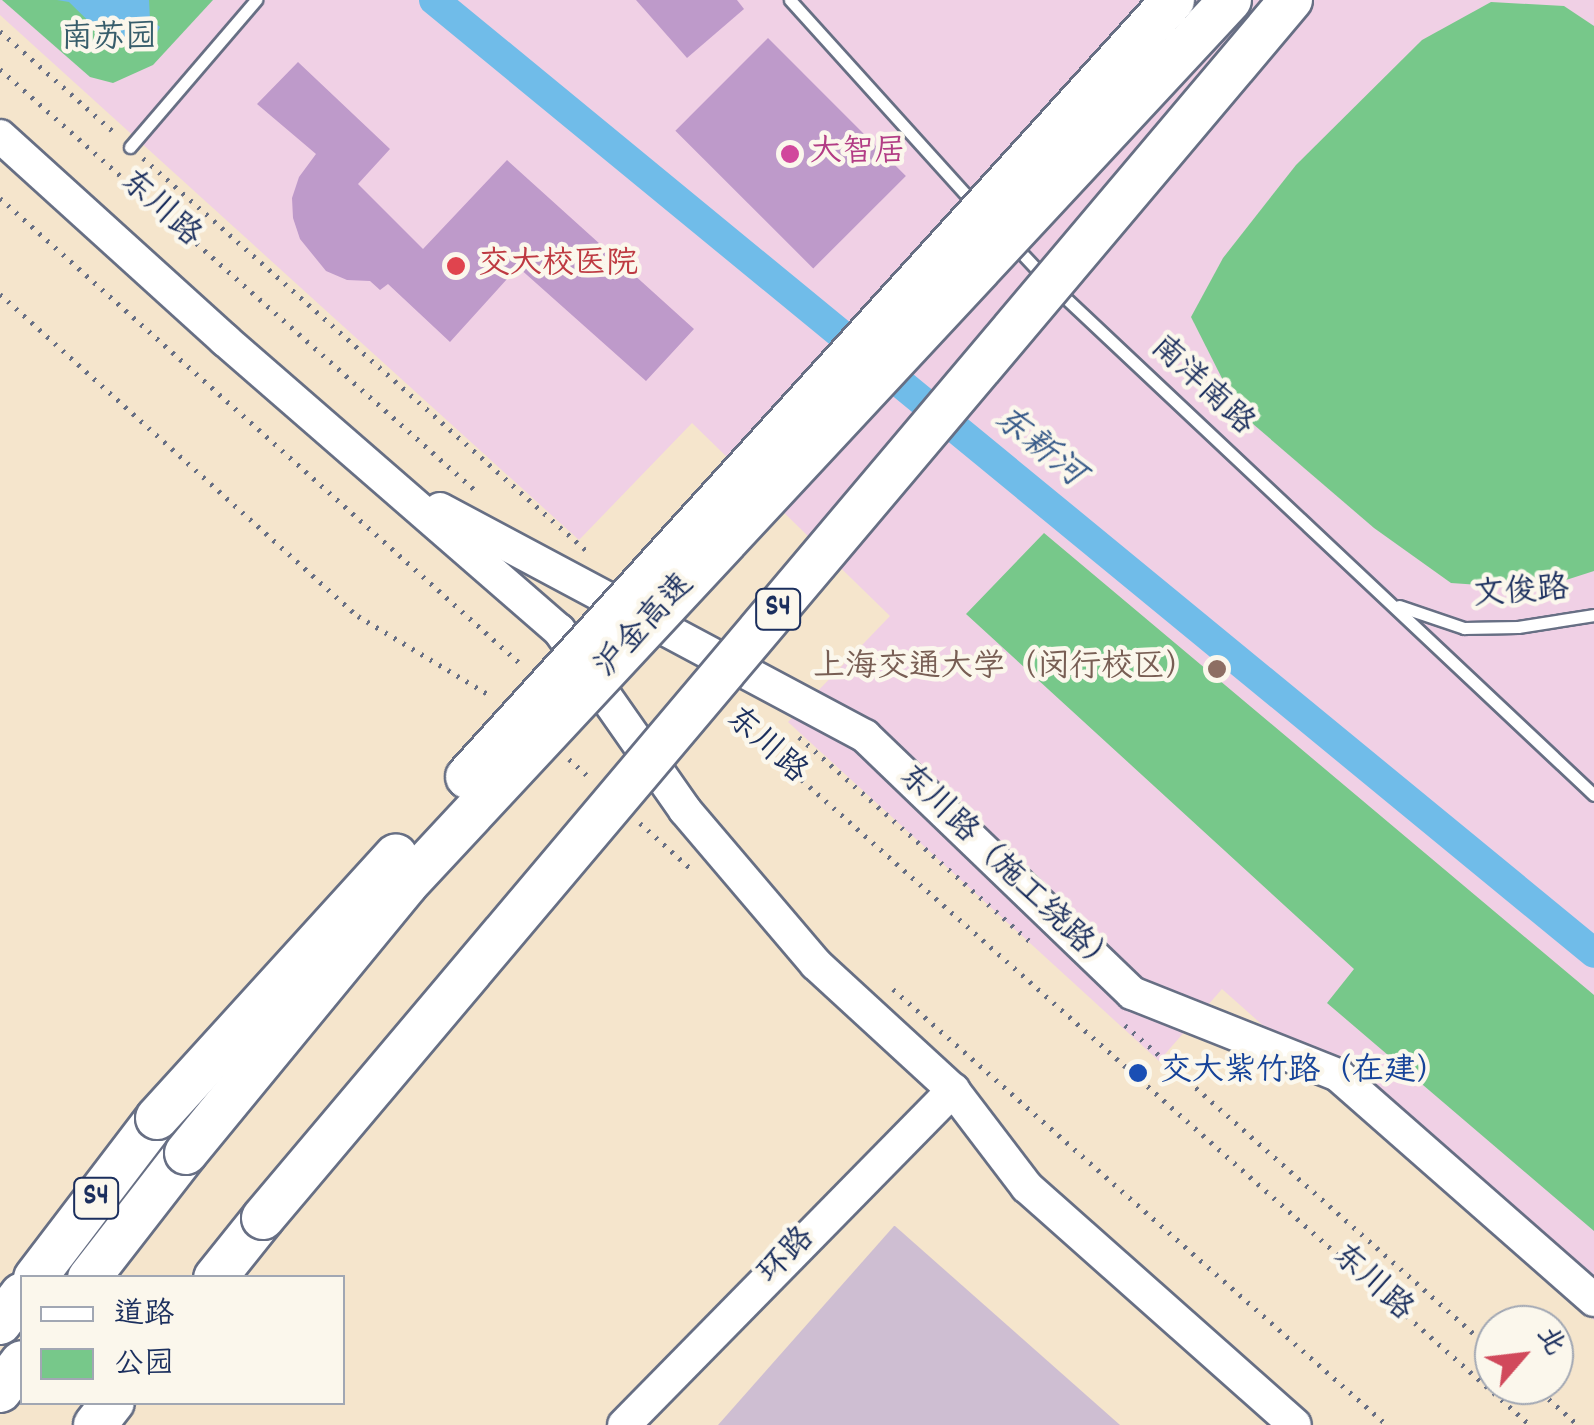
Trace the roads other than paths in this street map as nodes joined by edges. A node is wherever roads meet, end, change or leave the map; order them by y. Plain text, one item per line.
1 (256, 0) edge
2 (790, 0) edge
3 (1172, 0) edge
4 (1230, 0) edge
5 (1292, 0) edge
6 (0, 136) edge
7 (130, 146) dead end
8 (990, 220) dead end
9 (1003, 234) dead end
10 (388, 481) junction
11 (1396, 604) junction
12 (1594, 616) edge
13 (1594, 795) edge
14 (952, 1090) junction
15 (37, 1275) edge
16 (91, 1275) edge
17 (217, 1275) edge
18 (20, 1297) edge
19 (1594, 1300) edge
20 (0, 1324) edge
21 (20, 1365) edge
22 (0, 1391) edge
23 (111, 1405) edge
24 (95, 1425) edge
25 (624, 1425) edge
26 (1296, 1425) edge

1 - 7 lane
2 - 8 lane
3 - 15 highway, 沪金高速 / S4, bridge
4 - 16 highway, 沪金高速 / S4, bridge
5 - 17 highway, S4, bridge
6 - 10 main road, 东川路
9 - 11 lane, 南洋南路
10 - 14 main road, 东川路
10 - 19 main road, 东川路（施工绕路）
11 - 12 lane, 文俊路
11 - 13 lane, 南洋南路
14 - 25 main road, 环路
14 - 26 main road, 东川路
18 - 20 highway
21 - 22 highway
23 - 24 highway

